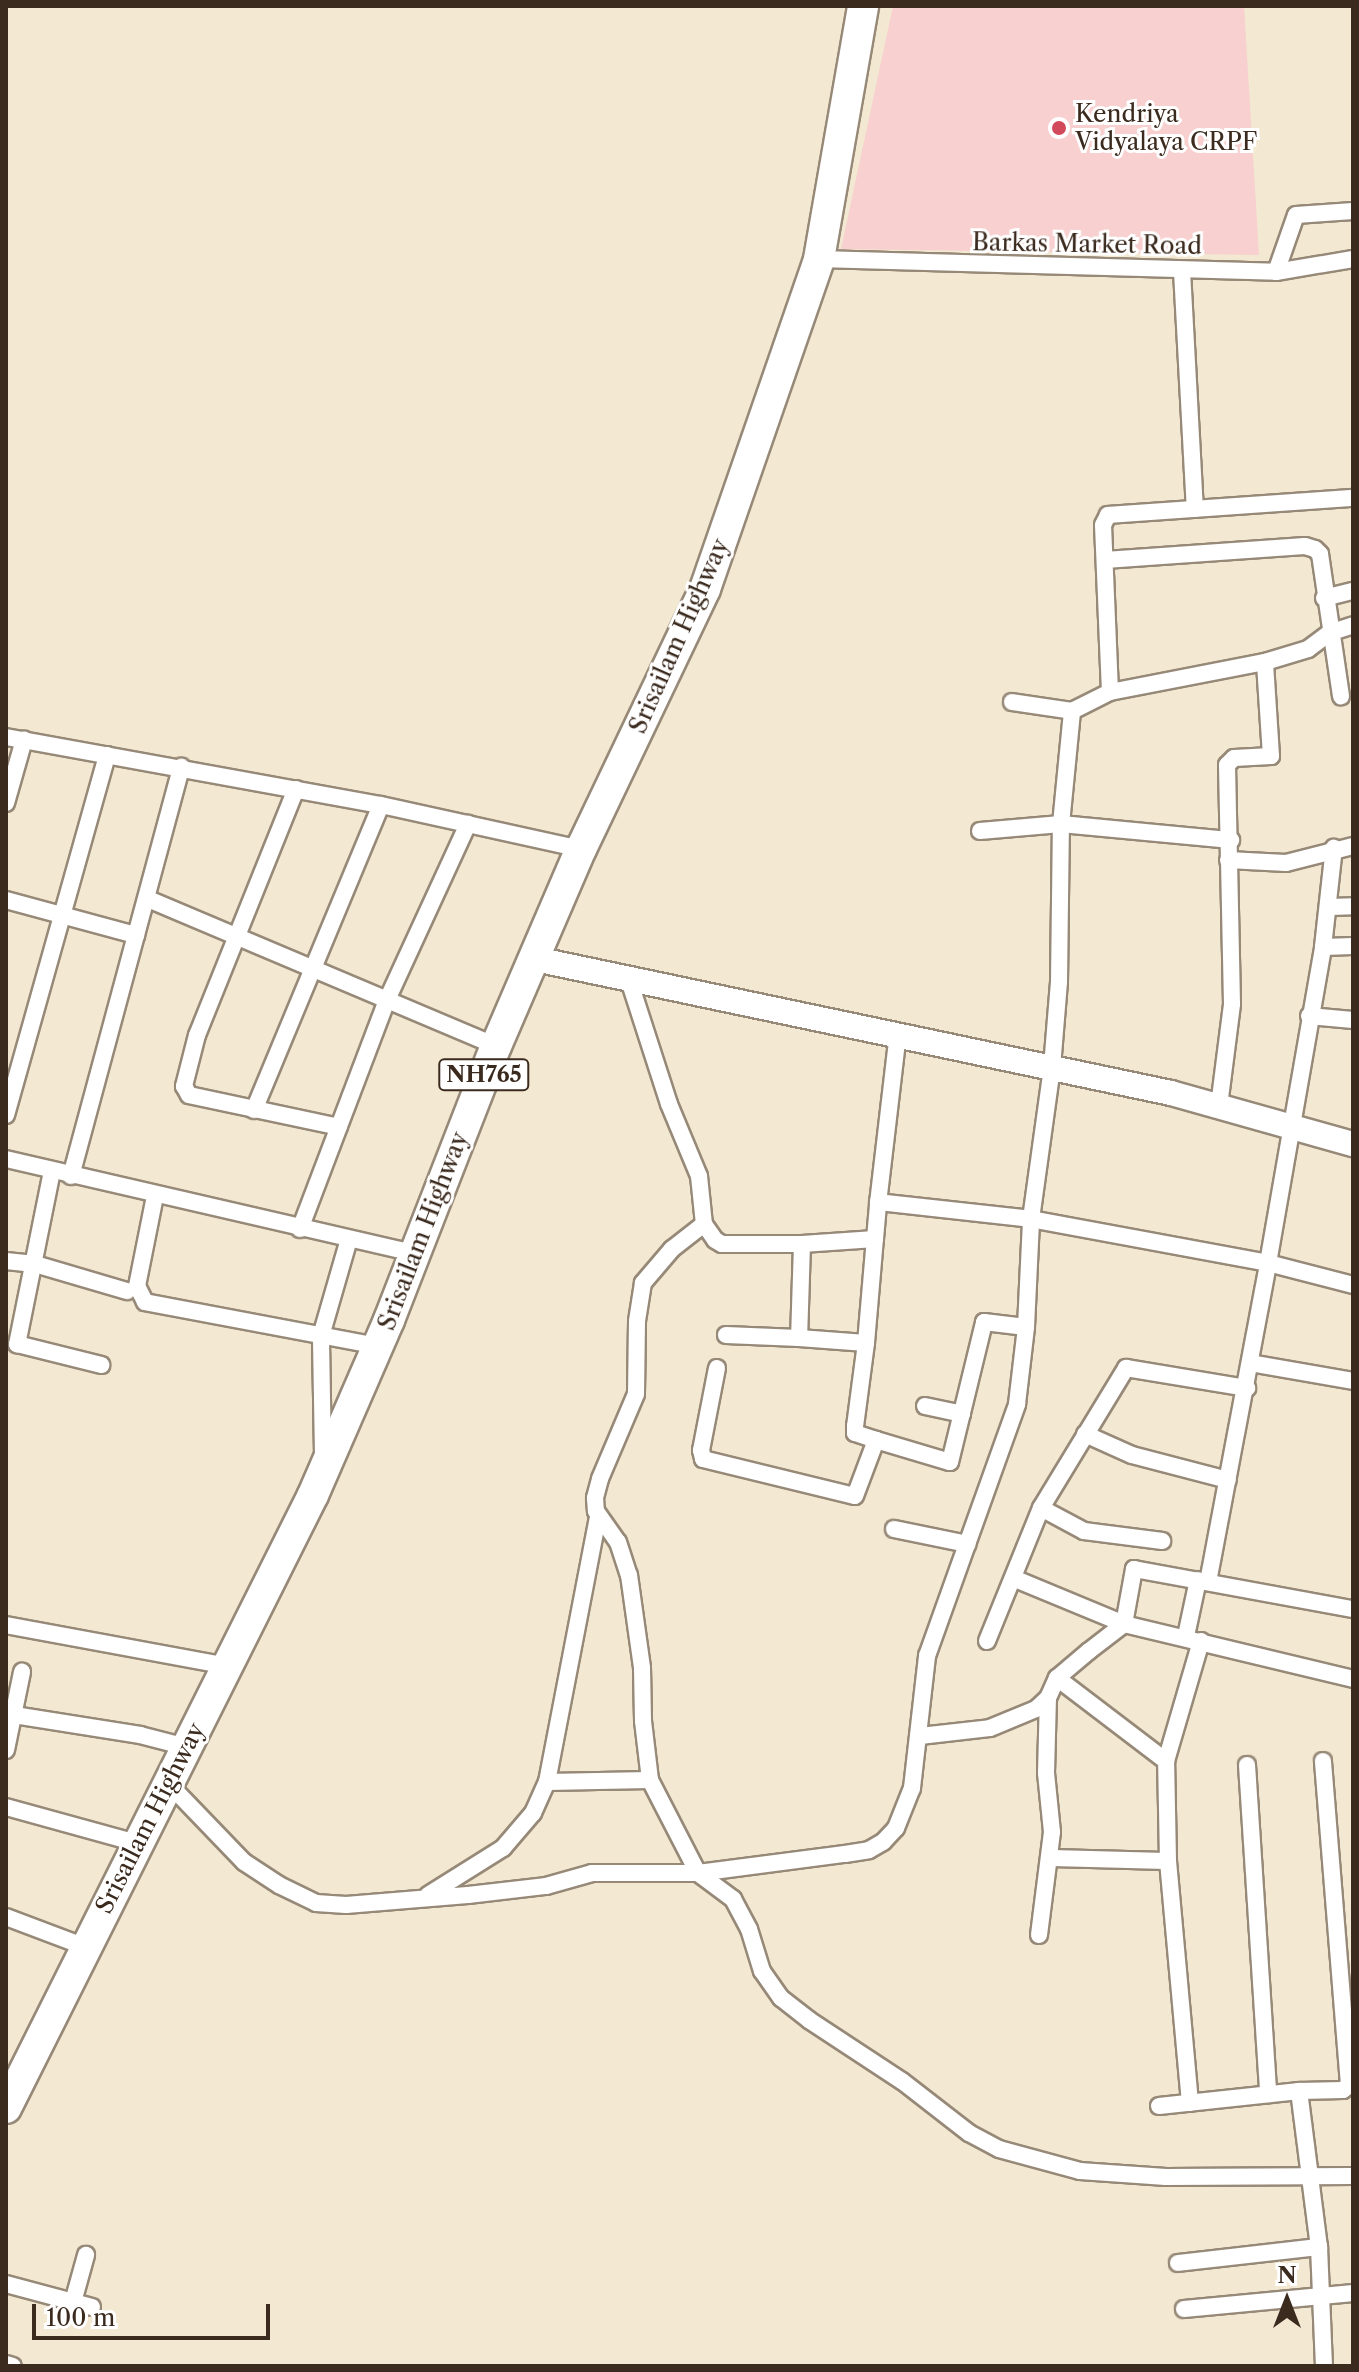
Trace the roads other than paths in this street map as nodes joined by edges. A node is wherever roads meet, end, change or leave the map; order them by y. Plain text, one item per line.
1 (863, 6) edge
2 (1353, 211) edge
3 (819, 259) junction
4 (1353, 259) edge
5 (1182, 271) junction
6 (1276, 272) junction
7 (1353, 498) edge
8 (1195, 509) junction
9 (1105, 560) junction
10 (1353, 591) edge
11 (1324, 598) junction
12 (1353, 625) edge
13 (1329, 633) junction
14 (1265, 662) junction
15 (1110, 692) junction
16 (1341, 696) dead end
17 (1012, 702) dead end
18 (1072, 711) junction
19 (6, 737) edge
20 (24, 740) junction
21 (107, 755) junction
22 (181, 767) junction
23 (296, 789) junction
24 (6, 803) edge
25 (381, 805) junction
26 (468, 824) junction
27 (1061, 824) junction
28 (980, 831) dead end
29 (1231, 840) junction
30 (1353, 846) edge
31 (1334, 848) junction
32 (581, 849) junction
33 (1228, 860) junction
34 (148, 899) junction
35 (6, 900) edge
36 (1353, 906) edge
37 (1330, 907) junction
38 (62, 916) junction
39 (136, 935) junction
40 (234, 938) junction
41 (1353, 946) edge
42 (1323, 947) junction
43 (535, 959) junction
44 (312, 969) junction
45 (629, 980) junction
46 (387, 1000) junction
47 (1309, 1016) junction
48 (1353, 1020) edge
49 (898, 1033) junction
50 (496, 1046) junction
51 (1052, 1067) junction
52 (1219, 1106) junction
53 (254, 1110) junction
54 (6, 1115) edge
55 (1292, 1126) junction
56 (339, 1127) junction
57 (1353, 1144) edge
58 (6, 1159) edge
59 (52, 1171) junction
60 (71, 1176) junction
61 (155, 1196) junction
62 (878, 1202) junction
63 (1031, 1219) junction
64 (704, 1224) junction
65 (300, 1229) junction
66 (349, 1239) junction
67 (875, 1239) junction
68 (802, 1244) junction
69 (414, 1253) junction
70 (6, 1261) edge
71 (1268, 1263) junction
72 (35, 1264) junction
73 (1353, 1285) edge
74 (127, 1291) dead end
75 (1026, 1327) junction
76 (726, 1335) dead end
77 (321, 1336) junction
78 (799, 1338) junction
79 (11, 1342) edge
80 (866, 1343) junction
81 (378, 1346) junction
82 (1250, 1363) junction
83 (101, 1365) dead end
84 (717, 1368) dead end
85 (1353, 1381) edge
86 (1247, 1388) junction
87 (925, 1406) dead end
88 (962, 1414) junction
89 (1085, 1434) junction
90 (876, 1440) junction
91 (323, 1473) junction
92 (1228, 1480) junction
93 (1041, 1508) junction
94 (598, 1518) junction
95 (894, 1529) dead end
96 (1162, 1541) dead end
97 (967, 1544) junction
98 (1013, 1578) junction
99 (1203, 1581) junction
100 (1353, 1609) edge
101 (1124, 1624) junction
102 (6, 1625) edge
103 (1194, 1639) junction
104 (987, 1641) dead end
105 (227, 1666) junction
106 (22, 1672) dead end
107 (1057, 1678) junction
108 (1353, 1679) edge
109 (1048, 1698) junction
110 (14, 1715) junction
111 (920, 1736) junction
112 (186, 1747) junction
113 (6, 1750) edge
114 (1166, 1761) junction
115 (1323, 1761) dead end
116 (1247, 1765) dead end
117 (650, 1780) junction
118 (547, 1782) junction
119 (168, 1783) junction
120 (6, 1807) edge
121 (137, 1843) junction
122 (1050, 1858) junction
123 (1168, 1861) junction
124 (698, 1873) junction
125 (427, 1896) junction
126 (6, 1917) edge
127 (1039, 1935) dead end
128 (86, 1947) junction
129 (1349, 2038) edge
130 (1299, 2091) junction
131 (1268, 2094) junction
132 (1190, 2103) junction
133 (1159, 2106) dead end
134 (6, 2108) edge
135 (1312, 2174) junction
136 (1353, 2176) edge
137 (1319, 2247) junction
138 (86, 2255) dead end
139 (1178, 2263) dead end
140 (6, 2284) edge
141 (1353, 2293) edge
142 (1322, 2296) junction
143 (73, 2302) junction
144 (92, 2307) dead end
145 (1184, 2309) dead end
146 (6, 2364) edge
147 (13, 2366) edge
148 (1324, 2366) edge

1 - 3 highway, Srisailam Highway / NH765
2 - 6 street
3 - 5 street, Barkas Market Road
3 - 32 highway, Srisailam Highway / NH765
4 - 6 street, Barkas Market Road
5 - 6 street, Barkas Market Road
5 - 8 street
7 - 8 street
8 - 9 street
9 - 11 street
9 - 15 street
10 - 11 street
11 - 13 street
12 - 13 street
13 - 14 street
13 - 16 street
14 - 15 street
14 - 29 street
15 - 18 street
17 - 18 street
18 - 27 street
19 - 20 street
20 - 21 street
20 - 24 street
21 - 22 street
21 - 38 street
22 - 23 street
22 - 34 street
23 - 25 street
23 - 40 street
25 - 26 street
25 - 44 street
26 - 32 street
26 - 46 street
27 - 28 street
27 - 29 street
27 - 51 street
29 - 33 street
30 - 31 street
31 - 33 street
31 - 37 street
32 - 43 highway, Srisailam Highway / NH765
33 - 52 street
34 - 39 street
34 - 40 street
35 - 38 street
36 - 37 street
37 - 42 street
38 - 39 street
38 - 54 street
39 - 60 street
40 - 44 street
40 - 53 street
41 - 42 street
42 - 47 street
43 - 45 street
43 - 50 highway, Srisailam Highway / NH765
44 - 46 street
44 - 53 street
45 - 49 street
45 - 64 street
46 - 50 street
46 - 56 street
47 - 48 street
47 - 55 street
49 - 51 street
49 - 62 street
50 - 69 highway, Srisailam Highway / NH765
51 - 52 street
51 - 63 street
52 - 55 street
53 - 56 street
55 - 57 street
55 - 71 street
56 - 65 street
58 - 59 street
59 - 60 street
59 - 72 street
60 - 61 street
61 - 65 street
61 - 77 street
62 - 63 street
62 - 67 street
63 - 71 street
63 - 75 street
64 - 68 street
64 - 94 street
65 - 66 street
66 - 69 street
66 - 77 street
67 - 68 street
67 - 80 street
68 - 78 street
69 - 81 highway, Srisailam Highway / NH765
70 - 72 street
71 - 73 street
71 - 82 street
72 - 74 street
72 - 79 street
75 - 88 street
75 - 97 street
76 - 78 street
77 - 81 street
77 - 91 street
78 - 80 street
79 - 83 street
80 - 90 street
81 - 91 highway, Srisailam Highway / NH765
82 - 85 street
82 - 86 street
84 - 90 street
86 - 89 street
86 - 92 street
87 - 88 street
88 - 90 street
89 - 92 street
89 - 93 street
91 - 105 highway, Srisailam Highway / NH765
92 - 99 street
93 - 96 street
93 - 98 street
94 - 117 street
94 - 118 street
95 - 97 street
97 - 111 street
98 - 101 street
98 - 104 street
99 - 100 street
99 - 101 street
99 - 103 street
101 - 103 street
101 - 107 street
102 - 105 street
103 - 108 street
103 - 114 street
105 - 112 highway, Srisailam Highway / NH765
106 - 110 street
107 - 109 street
107 - 114 street
109 - 111 street
109 - 122 street
110 - 112 street
110 - 113 street
111 - 124 street
112 - 119 highway, Srisailam Highway / NH765
114 - 123 street
115 - 129 street
116 - 131 street
117 - 118 street
117 - 124 street
118 - 125 street
119 - 121 highway, Srisailam Highway / NH765
119 - 125 street
120 - 121 street
121 - 128 highway, Srisailam Highway / NH765
122 - 123 street
122 - 127 street
123 - 132 street
124 - 125 street
124 - 135 street
126 - 128 street
128 - 134 highway, Srisailam Highway / NH765
129 - 130 street
130 - 131 street
130 - 135 street
131 - 132 street
132 - 133 street
135 - 136 street
135 - 137 street
137 - 139 street
137 - 142 street
138 - 143 street
140 - 143 street
141 - 142 street
142 - 145 street
142 - 148 street
143 - 144 street
146 - 147 street

